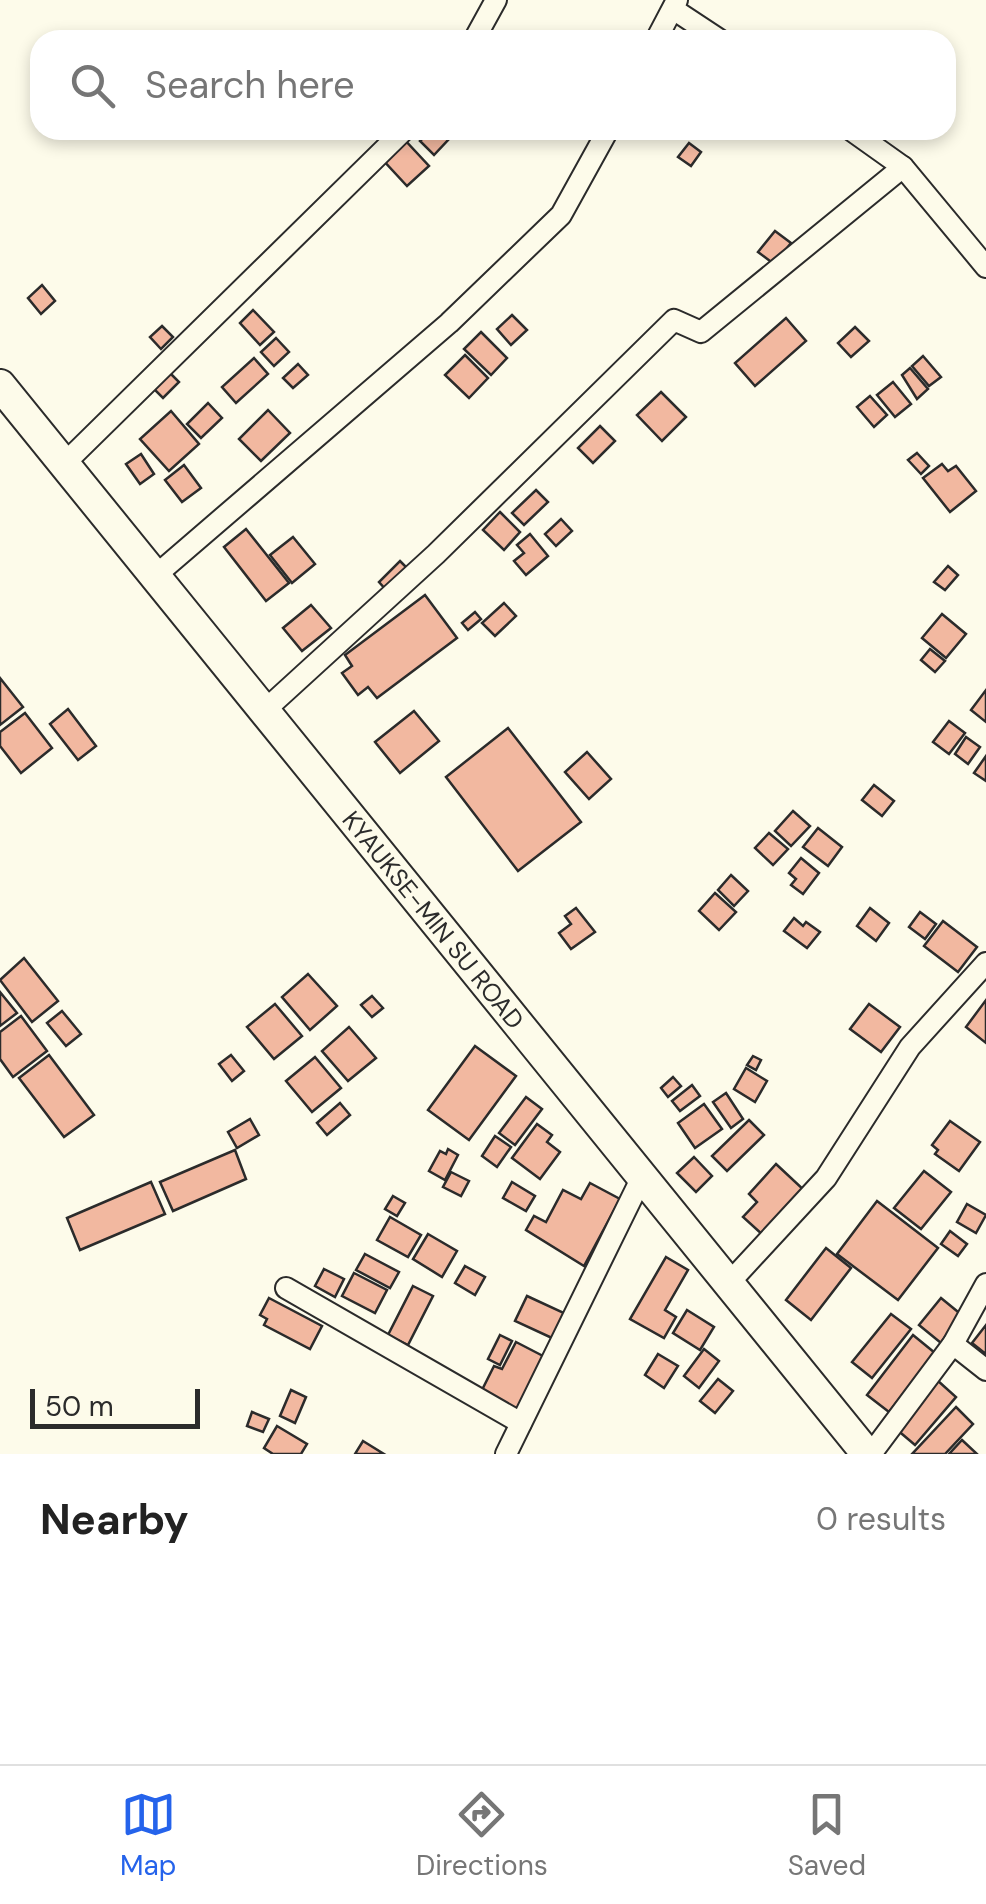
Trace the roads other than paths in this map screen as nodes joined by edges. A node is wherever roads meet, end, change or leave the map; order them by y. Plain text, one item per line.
1 (496, 0) edge
2 (675, 4) edge
3 (480, 30) edge
4 (661, 30) edge
5 (708, 30) edge
6 (394, 140) edge
7 (603, 140) edge
8 (866, 140) edge
9 (902, 167) junction
10 (986, 267) edge
11 (0, 385) edge
12 (64, 464) junction
13 (154, 576) junction
14 (264, 711) junction
15 (986, 963) edge
16 (642, 1177) junction
17 (729, 1284) junction
18 (986, 1284) edge
19 (286, 1288) dead end
20 (953, 1344) junction
21 (986, 1370) edge
22 (521, 1423) junction
23 (506, 1454) edge
24 (869, 1454) edge

1 - 3 street
2 - 4 street
2 - 5 street
6 - 12 street
7 - 13 street
8 - 9 street
9 - 10 street
9 - 14 street
11 - 12 street, KYAUKSE-MIN SU ROAD
12 - 13 street, KYAUKSE-MIN SU ROAD
13 - 14 street, KYAUKSE-MIN SU ROAD
14 - 16 street, KYAUKSE-MIN SU ROAD
15 - 17 street
16 - 17 street, KYAUKSE-MIN SU ROAD
16 - 22 street
17 - 24 street, KYAUKSE-MIN SU ROAD
18 - 20 street
19 - 22 street
20 - 21 street
20 - 24 street
22 - 23 street

